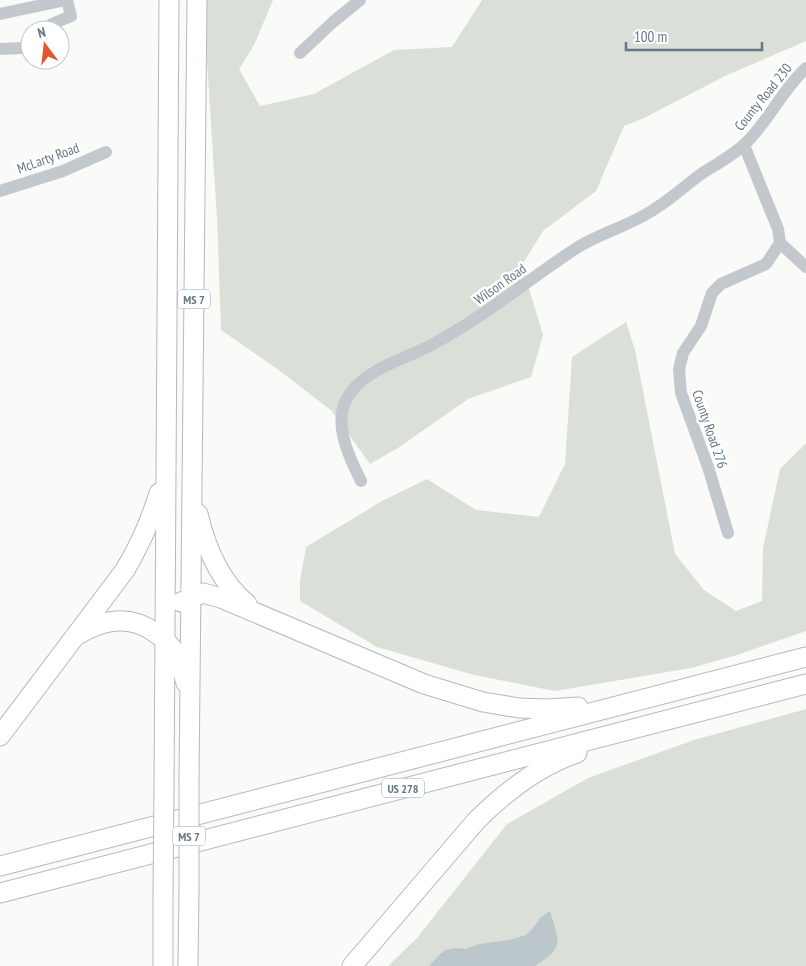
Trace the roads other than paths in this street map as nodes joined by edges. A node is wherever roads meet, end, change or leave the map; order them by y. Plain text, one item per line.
1 (67, 0) edge
2 (169, 0) edge
3 (197, 0) edge
4 (360, 0) edge
5 (0, 14) edge
6 (62, 20) edge
7 (20, 48) edge
8 (0, 50) edge
9 (300, 53) dead end
10 (806, 68) edge
11 (744, 146) junction
12 (106, 152) dead end
13 (0, 191) edge
14 (780, 242) junction
15 (806, 266) edge
16 (166, 434) junction
17 (361, 480) dead end
18 (192, 488) junction
19 (728, 532) dead end
20 (192, 597) junction
21 (258, 613) junction
22 (165, 630) junction
23 (74, 637) junction
24 (806, 657) edge
25 (806, 684) edge
26 (646, 698) junction
27 (191, 716) junction
28 (656, 723) junction
29 (0, 736) edge
30 (0, 866) edge
31 (0, 893) edge
32 (163, 966) edge
33 (188, 966) edge
34 (352, 966) edge

1 - 5 street
1 - 6 street
2 - 16 highway, MS 7
3 - 18 highway, MS 7
4 - 9 street
7 - 8 street
10 - 11 street, County Road 230
11 - 14 street
11 - 17 street, Wilson Road
12 - 13 street, McLarty Road
14 - 15 street
14 - 19 street, County Road 276
16 - 22 highway, MS 7
16 - 23 highway
18 - 20 highway, MS 7
18 - 21 highway
20 - 21 highway
20 - 22 highway
20 - 27 highway, MS 7
21 - 26 highway
22 - 23 highway
22 - 27 highway
22 - 32 highway, MS 7, bridge
23 - 29 highway
24 - 26 highway, US 278
25 - 28 highway, US 278
26 - 30 highway, US 278
27 - 33 highway, MS 7, bridge
28 - 31 highway, US 278
28 - 34 highway

